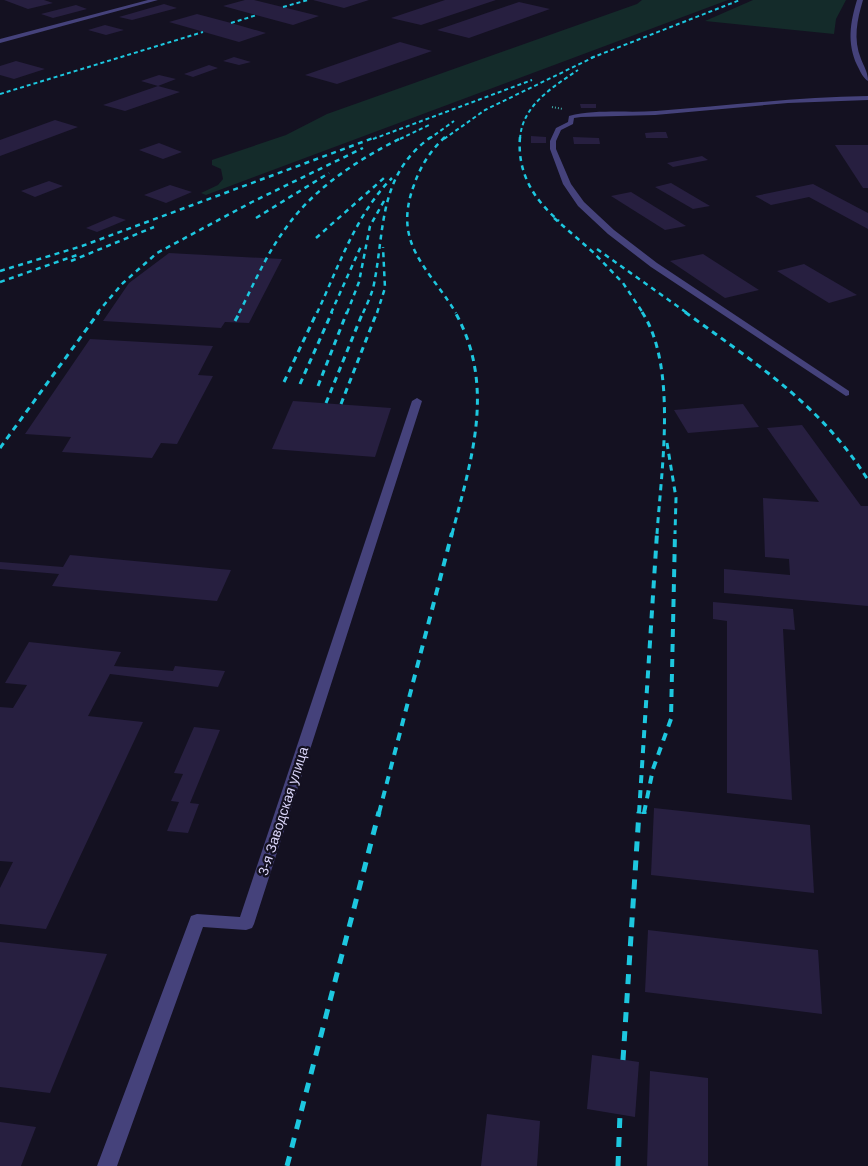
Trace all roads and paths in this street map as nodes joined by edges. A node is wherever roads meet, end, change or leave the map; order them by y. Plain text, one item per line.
1 (155, 0) edge
2 (860, 0) edge
3 (0, 41) edge
4 (868, 79) edge
5 (868, 98) edge
6 (846, 393) dead end
7 (417, 402) dead end
8 (107, 1166) edge

1 - 3 street
2 - 4 street
5 - 6 lane
7 - 8 street, 3-я Заводская улица

